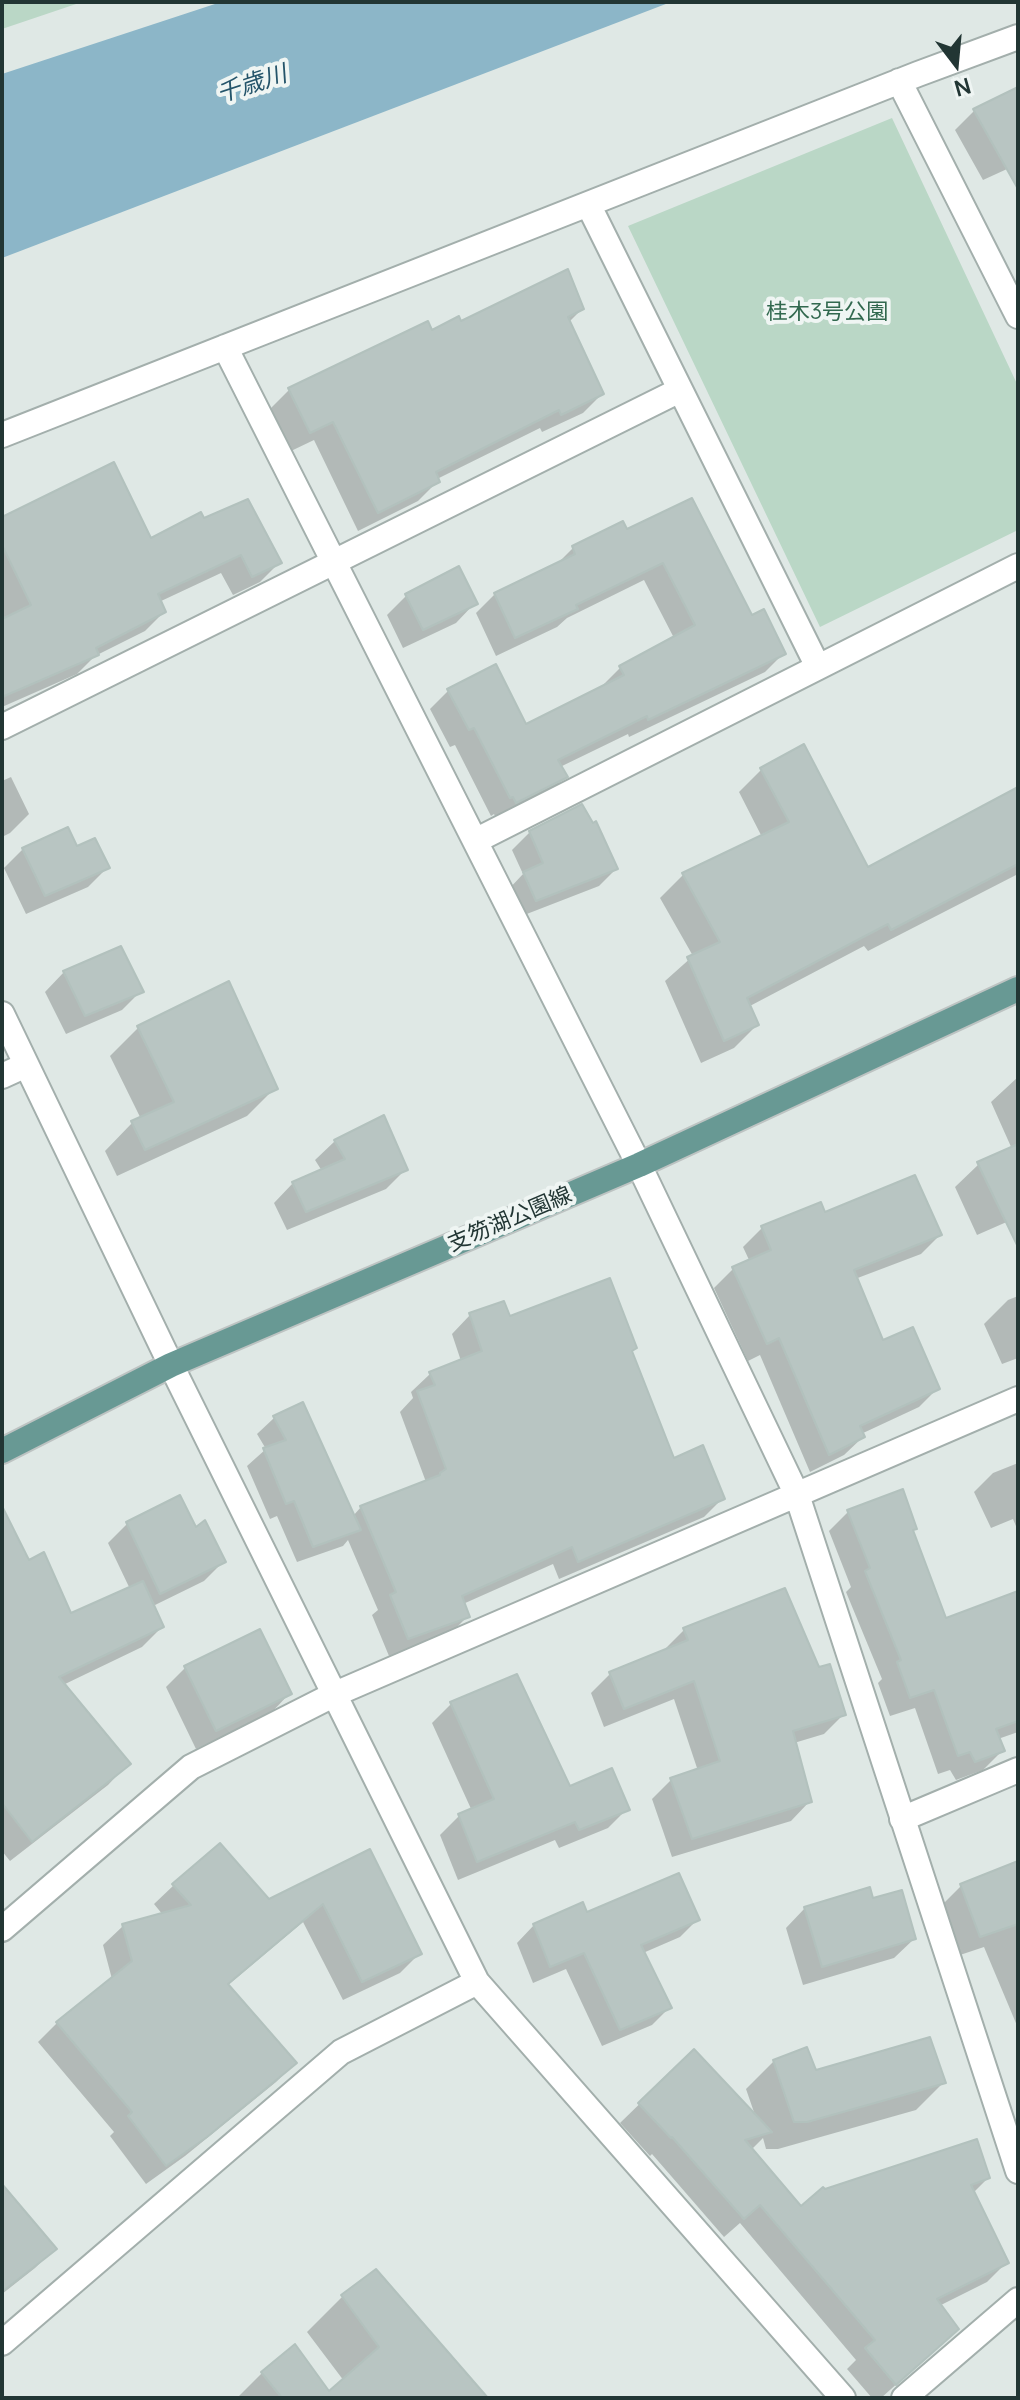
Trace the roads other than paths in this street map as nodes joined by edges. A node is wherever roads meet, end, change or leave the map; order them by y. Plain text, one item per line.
1 (1018, 37) edge
2 (899, 81) junction
3 (588, 204) junction
4 (1018, 316) edge
5 (225, 347) junction
6 (680, 390) junction
7 (2, 435) edge
8 (334, 563) junction
9 (1018, 566) edge
10 (818, 667) junction
11 (2, 727) edge
12 (475, 841) junction
13 (1018, 989) edge
14 (2, 1014) edge
15 (26, 1065) junction
16 (2, 1076) edge
17 (639, 1165) junction
18 (171, 1365) junction
19 (1018, 1399) edge
20 (2, 1451) edge
21 (797, 1495) junction
22 (335, 1694) junction
23 (1018, 1770) edge
24 (902, 1819) junction
25 (2, 1929) edge
26 (477, 1982) junction
27 (1018, 2171) edge
28 (1018, 2300) edge
29 (2, 2343) edge
30 (843, 2398) edge
31 (904, 2398) edge

1 - 2 street
2 - 3 street
2 - 4 street
3 - 5 street
3 - 6 street
5 - 7 street
5 - 8 street
6 - 8 street
6 - 10 street
8 - 11 street
8 - 12 street
9 - 10 street
10 - 12 street
12 - 17 street
13 - 17 main road, 支笏湖公園線
14 - 15 street
15 - 16 street
15 - 18 street
17 - 18 main road, 支笏湖公園線
17 - 21 street
18 - 20 main road, 支笏湖公園線
18 - 22 street
19 - 21 street
21 - 22 street
21 - 24 street
22 - 25 street
22 - 26 street
23 - 24 street
24 - 27 street
26 - 29 street
26 - 30 street
28 - 31 street

